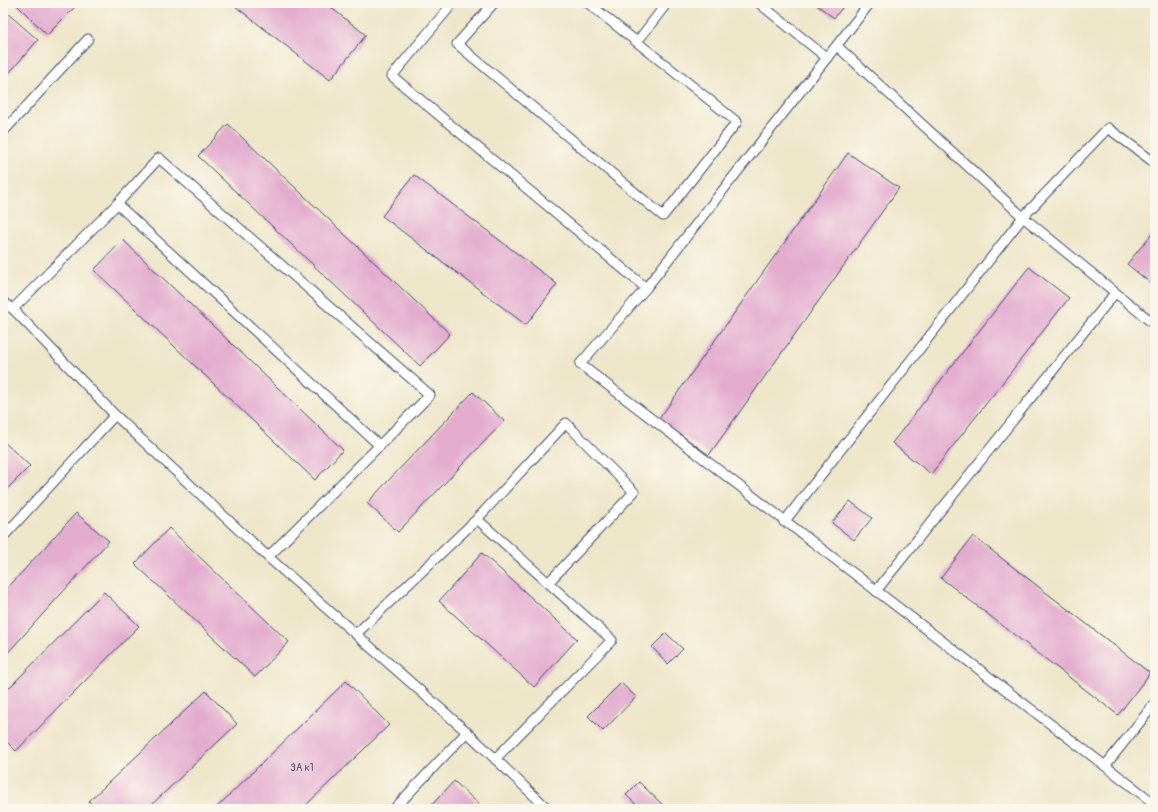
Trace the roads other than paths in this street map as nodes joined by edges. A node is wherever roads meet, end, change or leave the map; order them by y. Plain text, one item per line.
1 (453, 3) edge
2 (494, 3) edge
3 (588, 3) edge
4 (667, 3) edge
5 (759, 3) edge
6 (870, 3) edge
7 (88, 38) dead end
8 (637, 42) junction
9 (836, 46) junction
10 (827, 58) junction
11 (3, 132) edge
12 (1155, 163) edge
13 (117, 204) junction
14 (1023, 217) junction
15 (646, 288) junction
16 (1115, 293) junction
17 (3, 302) edge
18 (12, 309) junction
19 (1155, 325) edge
20 (115, 415) junction
21 (380, 446) junction
22 (477, 519) junction
23 (784, 522) junction
24 (3, 537) edge
25 (268, 557) junction
26 (548, 583) junction
27 (876, 591) junction
28 (357, 633) junction
29 (1155, 703) edge
30 (467, 732) junction
31 (495, 758) junction
32 (1105, 766) junction
33 (1155, 804) edge
34 (394, 809) edge
35 (548, 809) edge

1 - 15 lane
2 - 8 lane
3 - 8 lane
4 - 8 lane
5 - 10 lane
6 - 9 lane
7 - 11 lane
9 - 10 lane
9 - 14 lane
10 - 15 lane
12 - 14 lane
13 - 18 lane
13 - 21 lane
13 - 21 lane
14 - 16 lane
14 - 23 lane
15 - 23 lane
16 - 19 lane
16 - 27 lane
17 - 18 lane
18 - 20 lane
20 - 24 lane
20 - 25 lane
21 - 25 lane
22 - 26 lane
22 - 26 lane
22 - 28 lane
23 - 27 lane
25 - 28 lane
26 - 31 lane
27 - 32 lane
28 - 30 lane
29 - 32 lane
30 - 31 lane
30 - 34 lane
31 - 35 lane
32 - 33 lane

